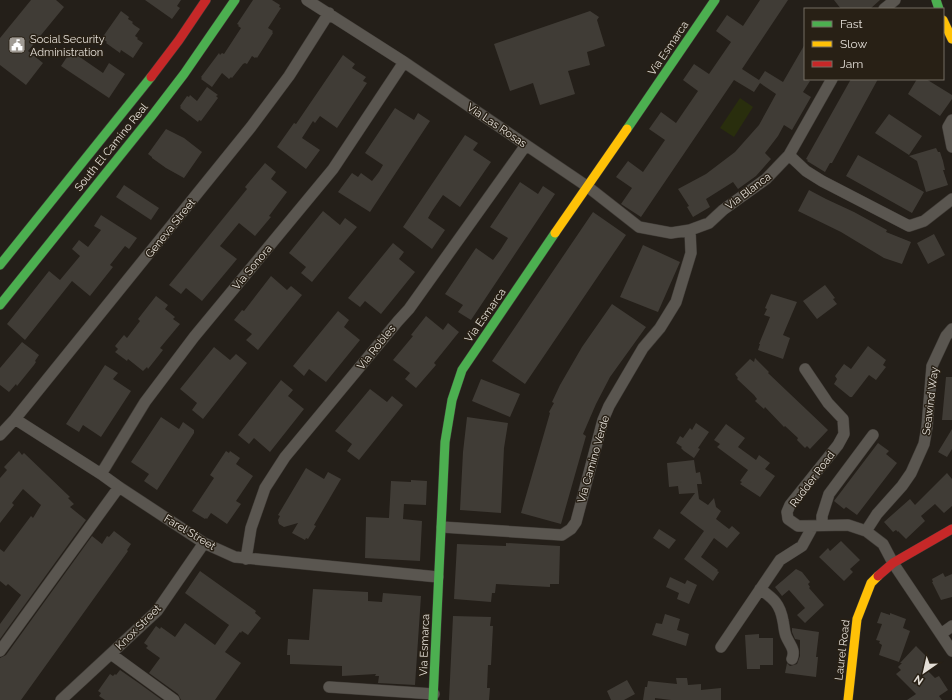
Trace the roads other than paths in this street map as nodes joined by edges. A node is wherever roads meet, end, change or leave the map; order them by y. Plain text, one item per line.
1 (206, 0) edge
2 (235, 0) edge
3 (307, 0) edge
4 (715, 0) edge
5 (895, 0) edge
6 (885, 8) edge
7 (329, 13) junction
8 (944, 22) edge
9 (952, 39) edge
10 (404, 62) junction
11 (831, 80) edge
12 (952, 120) edge
13 (526, 145) junction
14 (952, 146) edge
15 (789, 155) junction
16 (588, 187) junction
17 (952, 198) edge
18 (690, 230) junction
19 (0, 265) edge
20 (0, 305) edge
21 (952, 329) edge
22 (805, 369) dead end
23 (16, 419) junction
24 (0, 435) edge
25 (873, 435) dead end
26 (101, 474) junction
27 (119, 487) junction
28 (818, 526) junction
29 (442, 527) junction
30 (952, 530) edge
31 (866, 531) junction
32 (204, 543) junction
33 (246, 559) junction
34 (893, 563) junction
35 (438, 577) junction
36 (760, 589) junction
37 (952, 626) edge
38 (941, 634) junction
39 (721, 647) dead end
40 (0, 651) edge
41 (952, 651) edge
42 (111, 654) junction
43 (792, 659) dead end
44 (329, 687) dead end
45 (433, 697) edge
46 (61, 700) edge
47 (174, 700) edge
48 (848, 700) edge

1 - 19 street, South El Camino Real
2 - 20 street, South El Camino Real
3 - 7 street, Via Las Rosas
4 - 16 street, Via Esmarca
5 - 6 street
7 - 10 street, Via Las Rosas
7 - 23 street, Geneva Street
8 - 9 street
10 - 13 street, Via Las Rosas
10 - 26 street, Via Sonora
11 - 15 street, Via Blanca
12 - 14 street
13 - 16 street, Via Las Rosas
13 - 33 street, Via Robles
15 - 17 street
15 - 18 street, Via Blanca
16 - 18 street, Via Las Rosas
16 - 29 street, Via Esmarca
18 - 29 street, Via Camino Verde
21 - 31 street, Seawind Way
22 - 28 street, Rudder Road
23 - 24 street, Geneva Street
23 - 26 street, Farel Street
25 - 28 street
26 - 27 street, Farel Street
27 - 32 street, Farel Street
27 - 40 street
28 - 31 street, Rudder Road
28 - 36 street
29 - 35 street, Via Esmarca
30 - 34 street, Laurel Road
31 - 34 street, Rudder Road
32 - 33 street, Farel Street
32 - 42 street, Knox Street
33 - 35 street, Farel Street
34 - 38 street, Rudder Road
34 - 48 street, Laurel Road
35 - 45 street, Via Esmarca
36 - 39 street
36 - 43 street
37 - 38 street
38 - 41 street, Rudder Road
42 - 46 street, Knox Street
42 - 47 street
44 - 45 street

